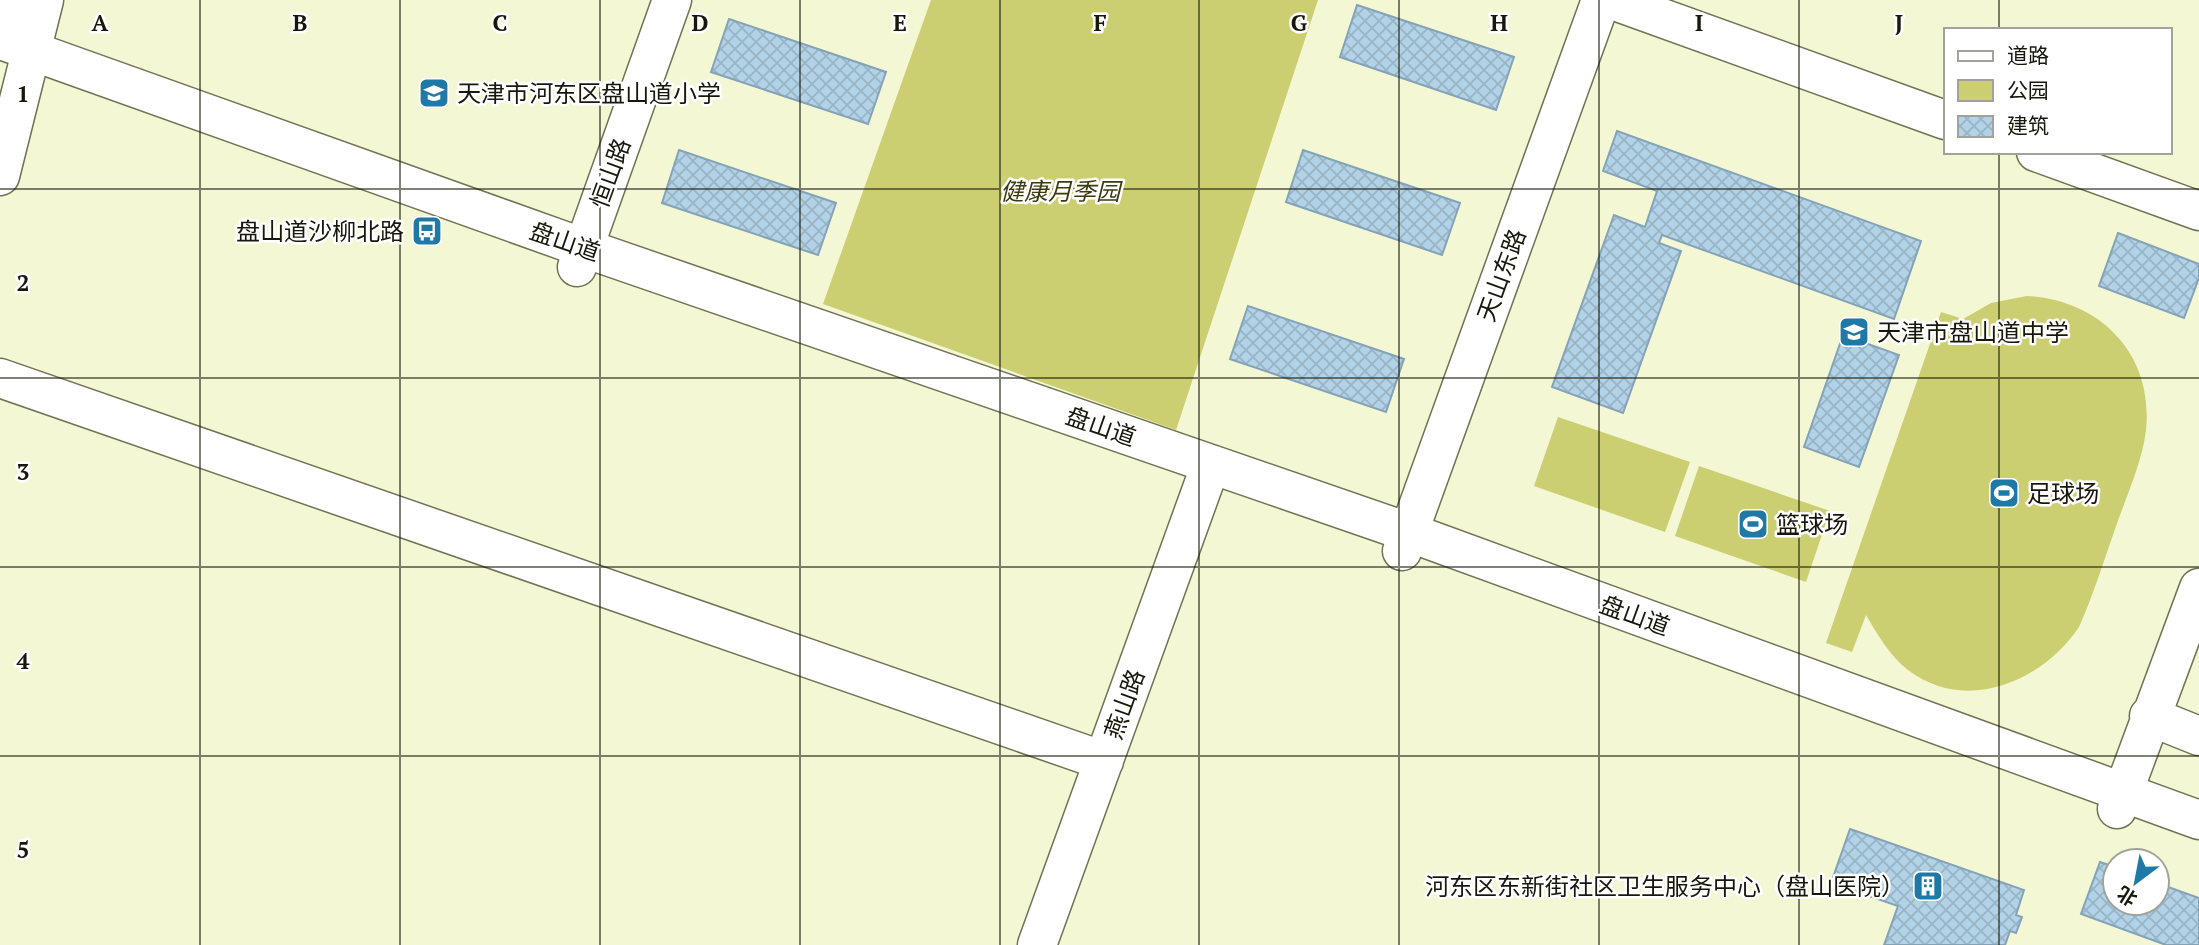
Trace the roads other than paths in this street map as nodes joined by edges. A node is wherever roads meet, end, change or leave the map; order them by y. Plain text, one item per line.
1 (9, 0) edge
2 (44, 0) edge
3 (672, 0) edge
4 (1601, 0) edge
5 (1612, 0) edge
6 (12, 52) edge
7 (1944, 120) edge
8 (2042, 154) edge
9 (0, 176) edge
10 (2199, 211) edge
11 (580, 257) junction
12 (0, 378) edge
13 (1208, 473) junction
14 (1405, 541) junction
15 (2199, 588) edge
16 (2150, 716) junction
17 (2199, 736) edge
18 (1104, 761) junction
19 (2119, 801) junction
20 (2199, 820) edge
21 (2199, 839) edge
22 (1037, 945) edge

1 - 6 street
2 - 6 street
3 - 11 street, 恒山路
4 - 14 street, 天山东路
5 - 7 street
6 - 9 street
6 - 11 street, 盘山道
8 - 10 street
11 - 13 street, 盘山道
12 - 18 street
13 - 14 street, 盘山道
13 - 18 street, 燕山路
14 - 19 street, 盘山道
15 - 16 street
16 - 17 street
16 - 19 street
18 - 22 street, 燕山路
19 - 20 street, 盘山道
19 - 21 street, 盘山道

